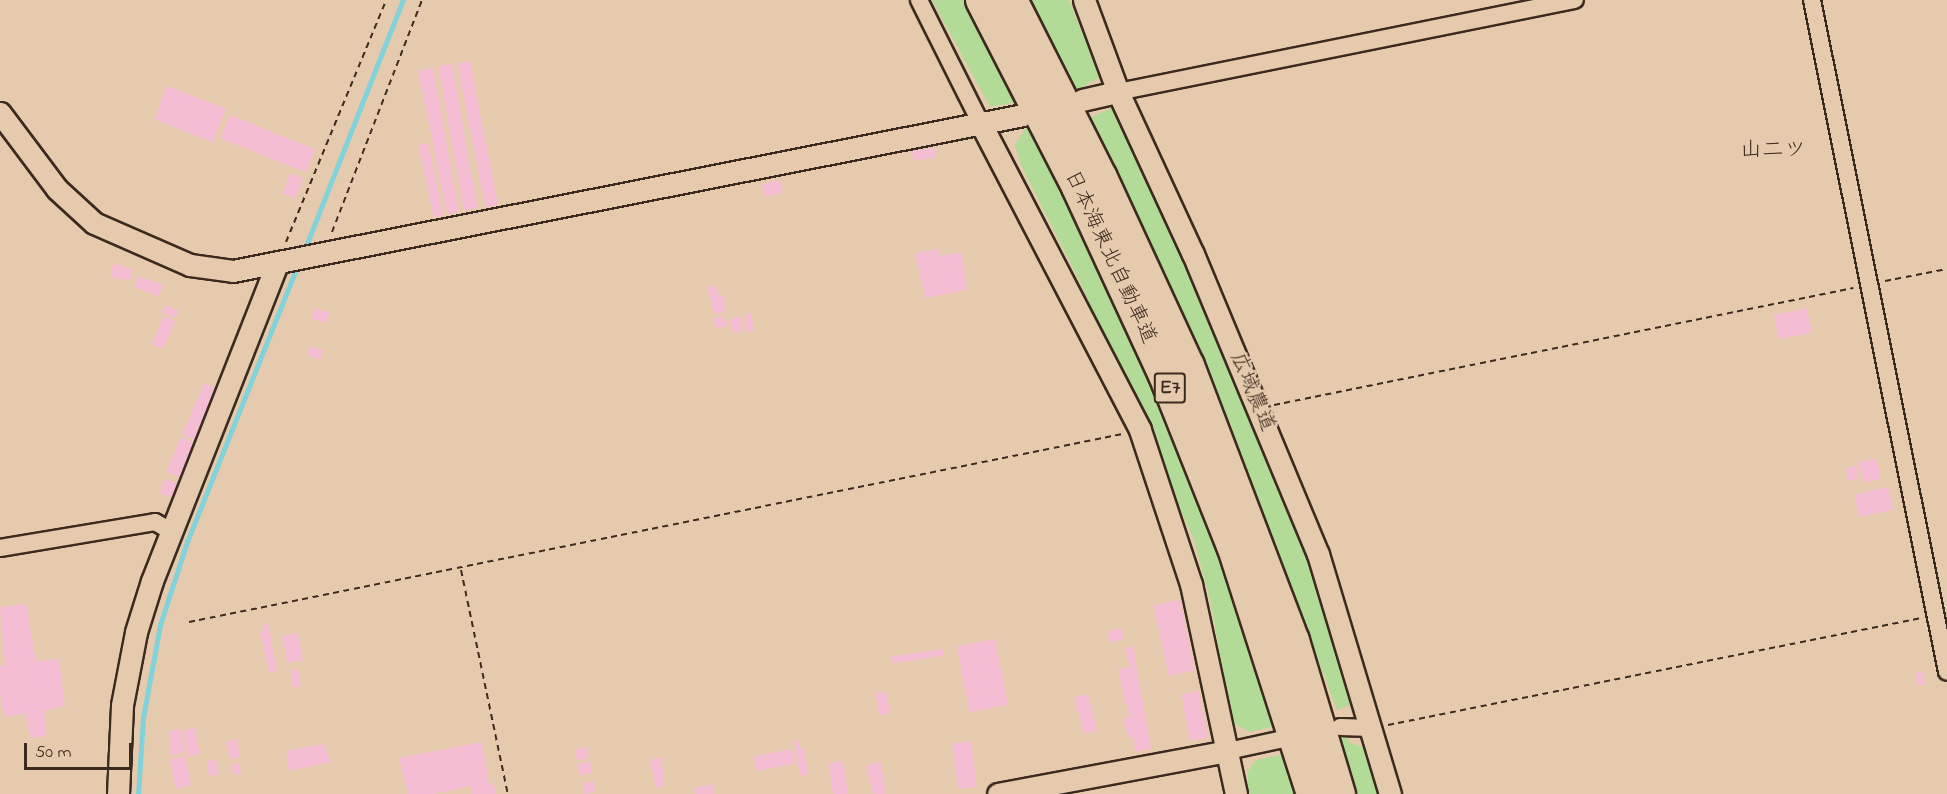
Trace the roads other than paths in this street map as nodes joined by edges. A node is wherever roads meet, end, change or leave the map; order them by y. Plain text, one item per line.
1 (919, 0) edge
2 (982, 0) edge
3 (1011, 0) edge
4 (1084, 0) edge
5 (1575, 0) edge
6 (1812, 0) edge
7 (1118, 92) junction
8 (1082, 100) dead end
9 (0, 113) edge
10 (1023, 115) dead end
11 (980, 122) junction
12 (283, 262) junction
13 (172, 532) junction
14 (0, 548) edge
15 (1947, 672) edge
16 (1340, 727) dead end
17 (1372, 728) junction
18 (1283, 739) dead end
19 (1228, 751) junction
20 (118, 794) edge
21 (998, 794) edge
22 (1236, 794) edge
23 (1313, 794) edge
24 (1339, 794) edge
25 (1390, 794) edge

1 - 11 street
2 - 23 highway, 日本海東北自動車道 / E7
3 - 24 highway, 日本海東北自動車道 / E7
4 - 7 street, 広域農道
5 - 7 street
6 - 15 street
7 - 8 street
7 - 17 street, 広域農道
9 - 12 street
10 - 11 street
11 - 12 street
11 - 19 street
12 - 13 street
13 - 14 street
13 - 20 street
16 - 17 street
17 - 25 street, 広域農道
18 - 19 street
19 - 21 street
19 - 22 street

